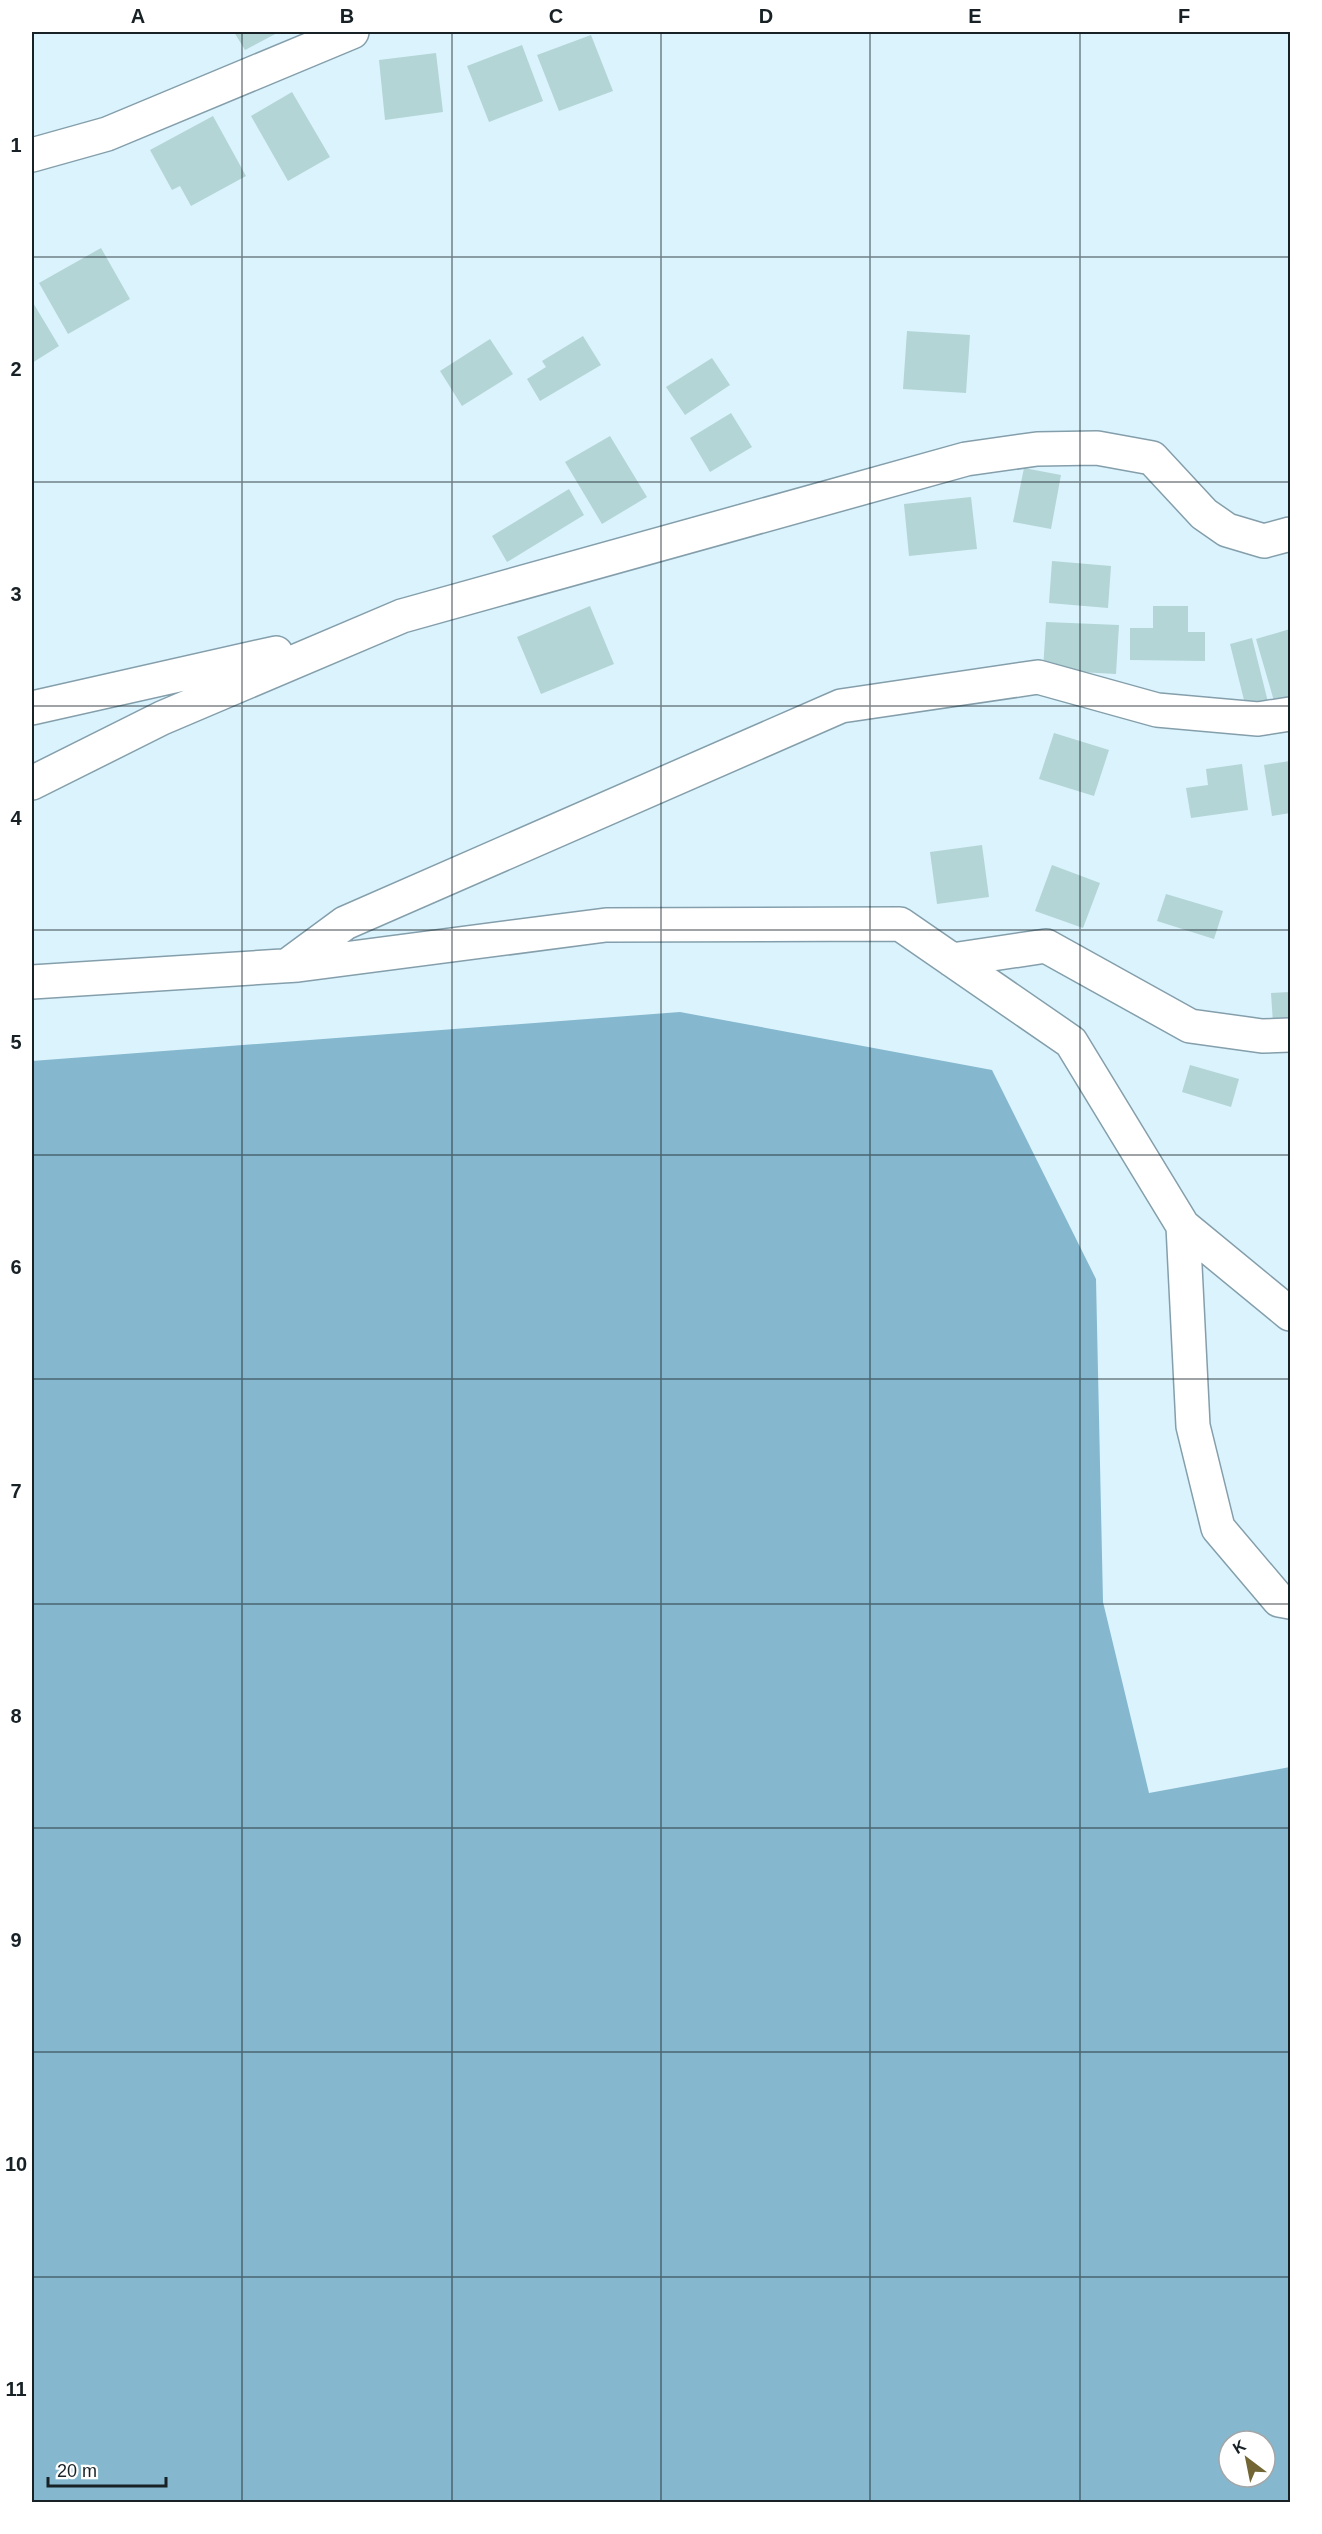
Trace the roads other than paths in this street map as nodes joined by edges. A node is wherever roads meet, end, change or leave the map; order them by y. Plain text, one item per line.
1 (352, 32) edge
2 (32, 155) edge
3 (1290, 534) edge
4 (357, 634) junction
5 (32, 708) edge
6 (1290, 714) edge
7 (32, 783) edge
8 (952, 960) junction
9 (288, 966) junction
10 (32, 982) edge
11 (1290, 1035) edge
12 (1183, 1226) junction
13 (1290, 1314) edge
14 (1290, 1602) edge

1 - 2 street
3 - 4 street
4 - 5 street
4 - 7 street
6 - 9 street
8 - 9 street
8 - 11 street
8 - 12 street
9 - 10 street
12 - 13 street
12 - 14 street

